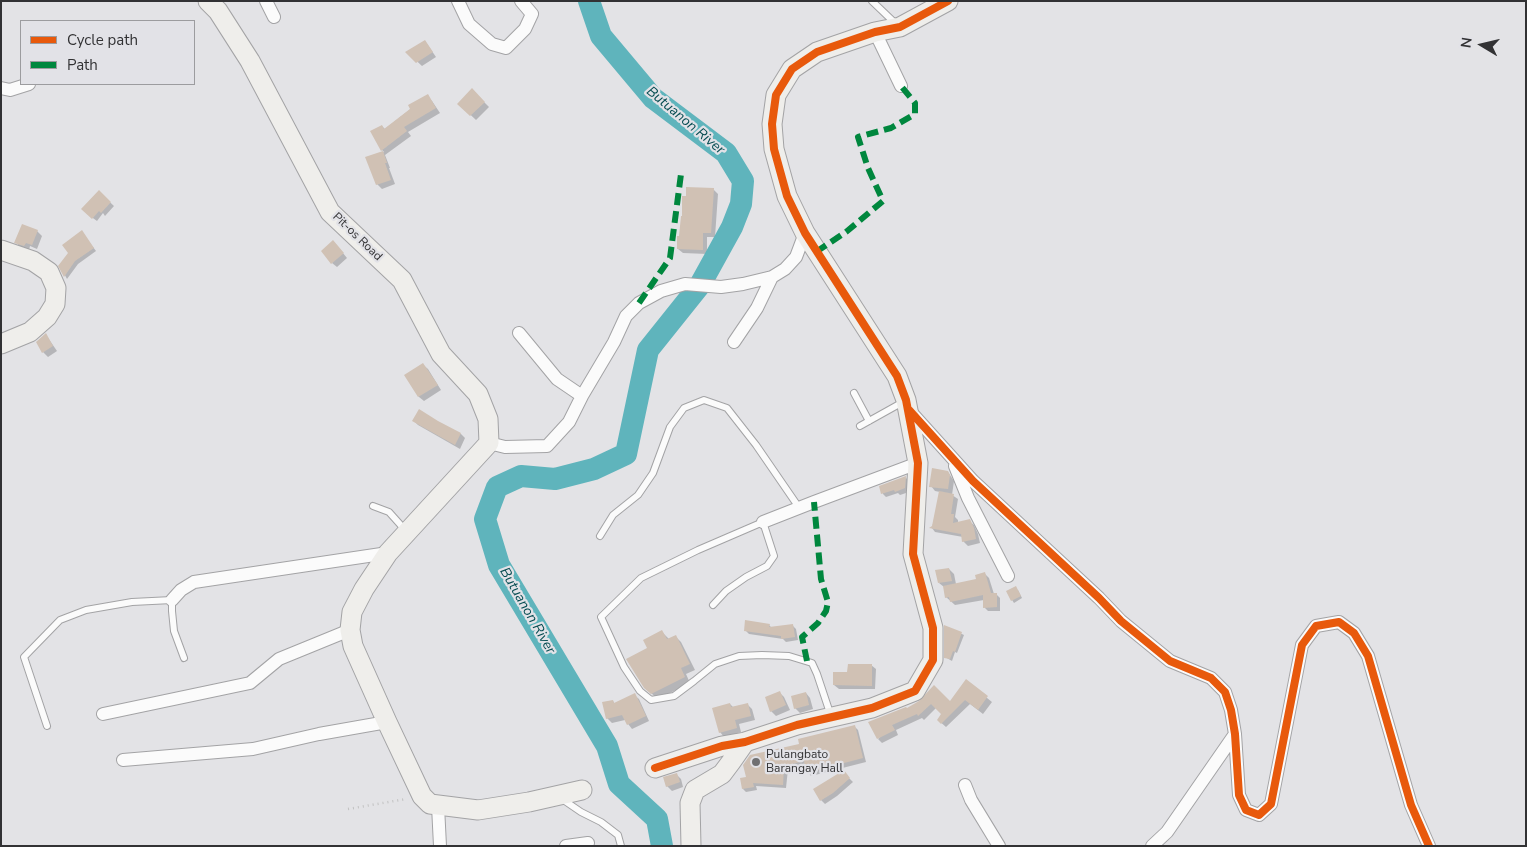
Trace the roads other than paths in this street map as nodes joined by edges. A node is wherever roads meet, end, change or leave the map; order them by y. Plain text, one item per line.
1 (208, 1) edge
2 (266, 1) edge
3 (458, 1) edge
4 (521, 1) edge
5 (872, 1) edge
6 (948, 1) edge
7 (274, 16) dead end
8 (900, 27) junction
9 (875, 32) junction
10 (26, 85) edge
11 (901, 86) dead end
12 (1, 88) edge
13 (805, 233) junction
14 (1, 250) edge
15 (772, 277) junction
16 (519, 334) dead end
17 (734, 342) dead end
18 (1, 344) edge
19 (854, 393) dead end
20 (582, 396) junction
21 (908, 405) junction
22 (869, 421) junction
23 (860, 426) dead end
24 (489, 443) junction
25 (953, 458) junction
26 (918, 463) junction
27 (373, 506) dead end
28 (800, 509) junction
29 (763, 522) junction
30 (407, 532) junction
31 (600, 536) dead end
32 (388, 553) junction
33 (1008, 576) dead end
34 (172, 600) junction
35 (713, 605) dead end
36 (350, 630) junction
37 (184, 658) dead end
38 (103, 714) dead end
39 (831, 717) junction
40 (387, 722) junction
41 (47, 726) dead end
42 (1235, 734) junction
43 (745, 742) junction
44 (123, 760) dead end
45 (655, 768) dead end
46 (966, 785) dead end
47 (582, 790) dead end
48 (552, 798) junction
49 (430, 801) junction
50 (588, 843) dead end
51 (440, 846) edge
52 (566, 846) edge
53 (622, 846) edge
54 (691, 846) edge
55 (1000, 846) edge
56 (1152, 846) edge
57 (1429, 846) edge

1 - 24 street, Pit-os Road
2 - 7 street
3 - 4 street
5 - 8 lane
6 - 8 street
8 - 9 street
9 - 11 street
9 - 13 street
10 - 12 street
13 - 15 street
13 - 21 street
14 - 18 street
15 - 17 street
15 - 20 street
16 - 20 street
19 - 22 lane
20 - 24 street
21 - 22 lane
21 - 25 street
21 - 26 street
22 - 23 lane
24 - 30 street
25 - 33 street
25 - 42 street
26 - 28 street
26 - 39 street
27 - 30 lane
28 - 29 street
28 - 31 lane
29 - 35 lane
29 - 39 lane
30 - 32 street
32 - 34 street
32 - 36 street
34 - 37 lane
34 - 41 lane
36 - 38 street
36 - 40 street
39 - 43 street
40 - 44 street
40 - 49 street
42 - 56 street
42 - 57 street
43 - 45 street
43 - 54 street
46 - 55 street
47 - 48 street
48 - 49 street
48 - 53 lane
49 - 51 street
50 - 52 street

